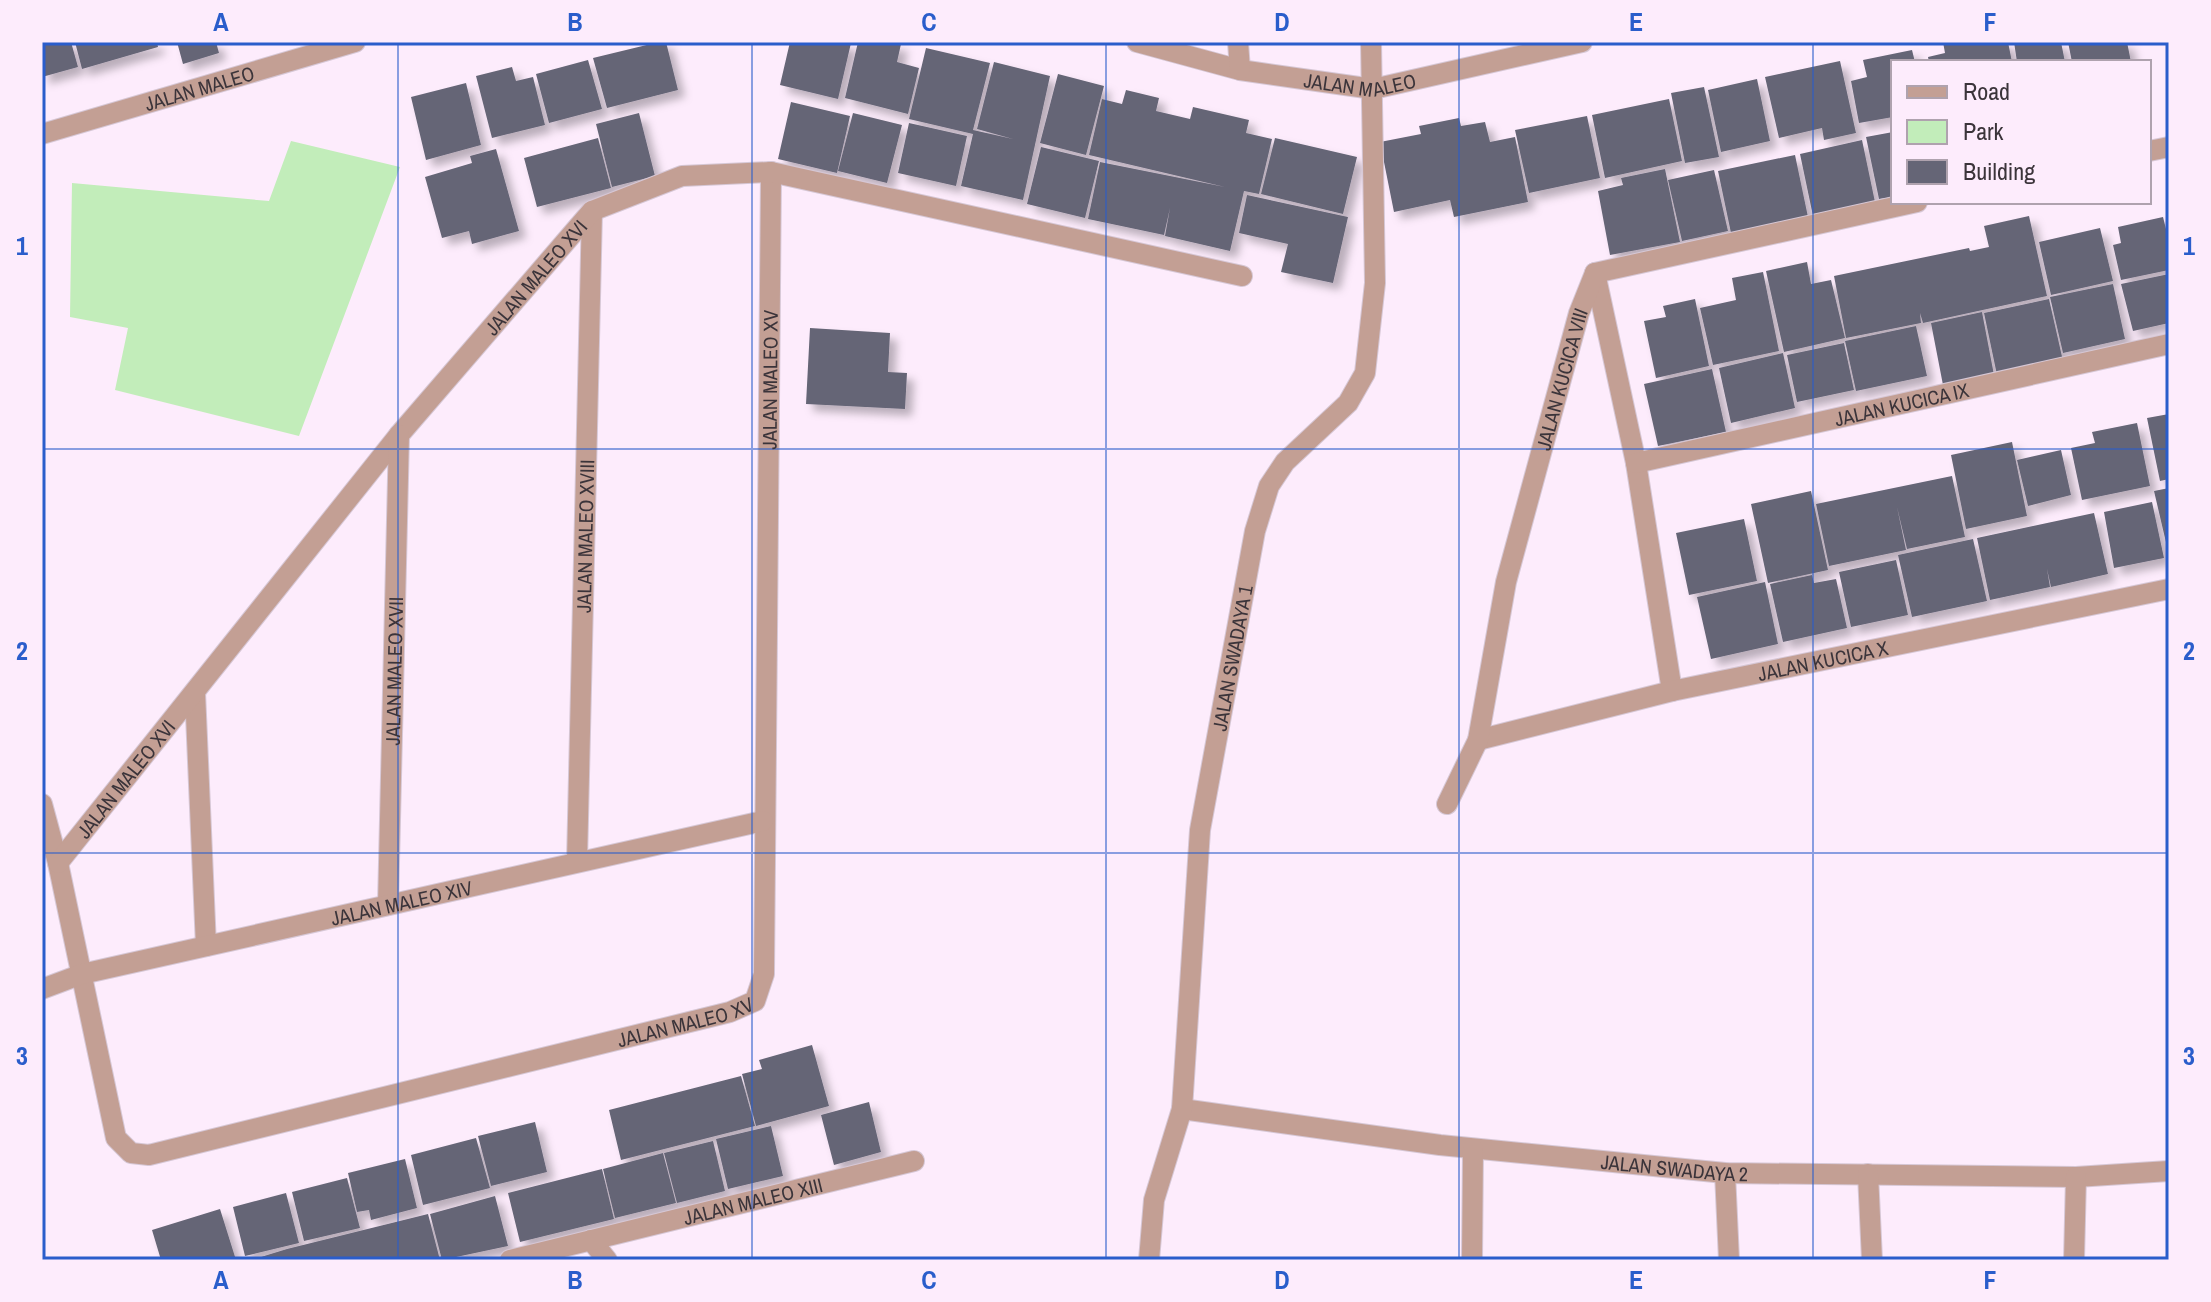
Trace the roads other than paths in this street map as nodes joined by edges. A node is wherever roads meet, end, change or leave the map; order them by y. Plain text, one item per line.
1 (355, 42) edge
2 (1137, 42) edge
3 (1238, 42) edge
4 (1371, 42) edge
5 (1582, 42) edge
6 (1240, 70) junction
7 (1373, 89) junction
8 (42, 134) edge
9 (771, 172) junction
10 (1908, 204) edge
11 (592, 211) junction
12 (1595, 273) junction
13 (1242, 276) dead end
14 (2169, 344) edge
15 (399, 435) junction
16 (1636, 463) junction
17 (2169, 589) edge
18 (1672, 691) junction
19 (195, 692) junction
20 (1478, 740) junction
21 (42, 804) edge
22 (1447, 804) dead end
23 (763, 821) junction
24 (577, 862) junction
25 (58, 863) junction
26 (388, 905) junction
27 (206, 946) junction
28 (82, 974) junction
29 (42, 989) edge
30 (1182, 1109) junction
31 (1473, 1149) junction
32 (914, 1161) dead end
33 (2169, 1171) edge
34 (1725, 1173) junction
35 (1868, 1174) junction
36 (2076, 1177) junction
37 (591, 1240) junction
38 (510, 1260) edge
39 (607, 1260) edge
40 (1149, 1260) edge
41 (1472, 1260) edge
42 (1729, 1260) edge
43 (1872, 1260) edge
44 (2074, 1260) edge

1 - 8 street, JALAN MALEO
2 - 6 street, JALAN MALEO
3 - 6 street
4 - 7 street, JALAN SWADAYA 1
5 - 7 street, JALAN MALEO
6 - 7 street, JALAN MALEO
7 - 30 street, JALAN SWADAYA 1
9 - 11 street, JALAN MALEO XVI
9 - 13 street, JALAN MALEO XVI
9 - 23 street, JALAN MALEO XV
10 - 12 street
11 - 15 street, JALAN MALEO XVI
11 - 24 street, JALAN MALEO XVIII
12 - 16 street
12 - 20 street, JALAN KUCICA VIII
14 - 16 street, JALAN KUCICA IX
15 - 19 street, JALAN MALEO XVI
15 - 26 street, JALAN MALEO XVII
16 - 18 street
17 - 18 street, JALAN KUCICA X
18 - 20 street, JALAN KUCICA X
19 - 25 street, JALAN MALEO XVI
19 - 27 street
20 - 22 street, JALAN KUCICA VIII
21 - 25 street, JALAN MALEO XVI
23 - 24 street, JALAN MALEO XIV
23 - 28 street, JALAN MALEO XV
24 - 26 street, JALAN MALEO XIV
25 - 28 street, JALAN MALEO XVI
26 - 27 street, JALAN MALEO XIV
27 - 28 street, JALAN MALEO XIV
28 - 29 street, JALAN MALEO XIV
30 - 31 street, JALAN SWADAYA 2
30 - 40 street, JALAN SWADAYA 1
31 - 34 street, JALAN SWADAYA 2
31 - 41 street
32 - 37 street, JALAN MALEO XIII
33 - 36 street, JALAN SWADAYA 2
34 - 35 street, JALAN SWADAYA 2
34 - 42 street
35 - 36 street, JALAN SWADAYA 2
35 - 43 street
36 - 44 street
37 - 38 street, JALAN MALEO XIII
37 - 39 street

